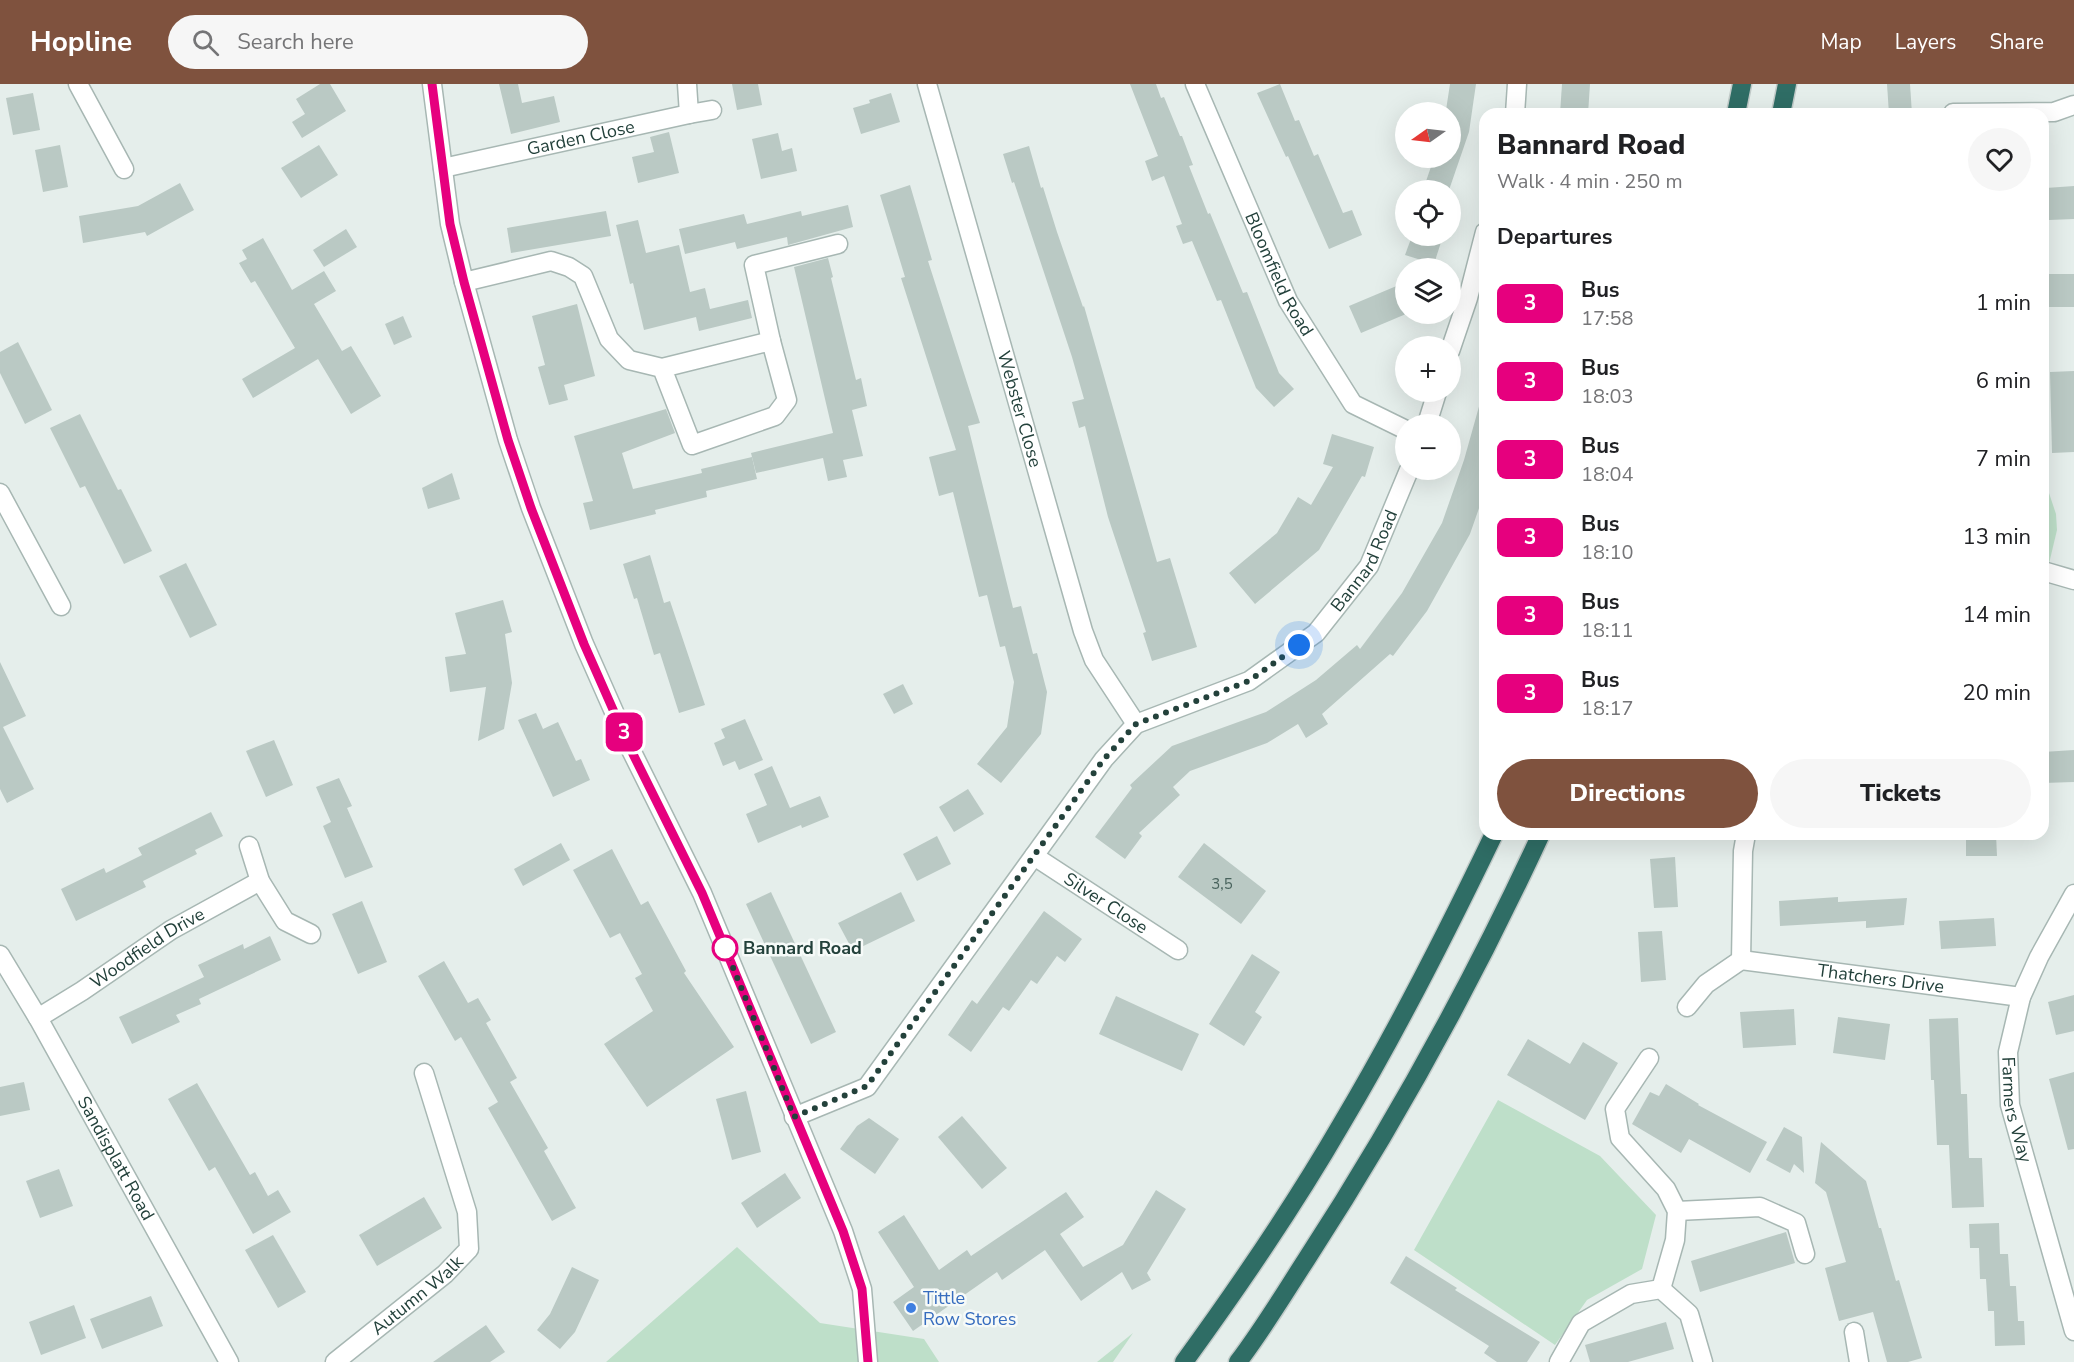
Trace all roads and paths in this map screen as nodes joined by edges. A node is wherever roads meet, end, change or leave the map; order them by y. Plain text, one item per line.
1 (78, 84) edge
2 (432, 84) edge
3 (687, 84) edge
4 (927, 84) edge
5 (1195, 84) edge
6 (1517, 84) edge
7 (1742, 84) edge
8 (1787, 84) edge
9 (2074, 105) edge
10 (1515, 108) edge
11 (1737, 108) edge
12 (1781, 108) edge
13 (712, 110) dead end
14 (2049, 112) edge
15 (689, 114) junction
16 (443, 168) junction
17 (124, 169) dead end
18 (838, 244) dead end
19 (1479, 255) edge
20 (464, 282) junction
21 (1455, 336) edge
22 (771, 341) junction
23 (662, 368) junction
24 (1395, 425) edge
25 (1405, 480) edge
26 (0, 493) edge
27 (2049, 573) edge
28 (2074, 580) edge
29 (61, 606) dead end
30 (1136, 724) junction
31 (1491, 840) edge
32 (1538, 840) edge
33 (1745, 840) edge
34 (249, 846) dead end
35 (1034, 856) junction
36 (260, 881) junction
37 (2074, 894) edge
38 (311, 934) dead end
39 (1178, 950) dead end
40 (0, 955) edge
41 (1741, 960) junction
42 (2020, 997) junction
43 (1687, 1007) dead end
44 (38, 1018) junction
45 (1649, 1058) dead end
46 (424, 1073) dead end
47 (794, 1117) junction
48 (1677, 1211) junction
49 (1805, 1254) dead end
50 (1661, 1289) junction
51 (2074, 1331) edge
52 (1854, 1332) dead end
53 (229, 1362) edge
54 (335, 1362) edge
55 (868, 1362) edge
56 (1184, 1362) edge
57 (1238, 1362) edge
58 (1559, 1362) edge
59 (1703, 1362) edge
60 (1859, 1362) edge

1 - 17 street
2 - 16 street
3 - 15 street
4 - 30 street, Webster Close
5 - 24 street, Bloomfield Road
6 - 10 street
7 - 11 highway
8 - 12 highway
9 - 14 street
13 - 15 street, Garden Close
15 - 16 street, Garden Close
16 - 20 street
18 - 22 street
19 - 21 street
20 - 23 street
20 - 47 street
22 - 23 street
22 - 23 street
25 - 30 street, Bannard Road
26 - 29 street
27 - 28 street
30 - 35 street, Bannard Road
31 - 56 highway
32 - 57 highway
33 - 41 street
34 - 36 street
35 - 39 street, Silver Close
35 - 47 street, Bannard Road
36 - 38 street
36 - 44 street, Woodfield Drive
37 - 42 street, Farmers Way
40 - 44 street, Sandisplatt Road
41 - 42 street, Thatchers Drive
41 - 43 street
42 - 51 street, Farmers Way
44 - 53 street, Sandisplatt Road
45 - 48 street
46 - 54 street, Autumn Walk
47 - 55 street
48 - 49 street
48 - 50 street
50 - 58 street
50 - 59 street
52 - 60 street

